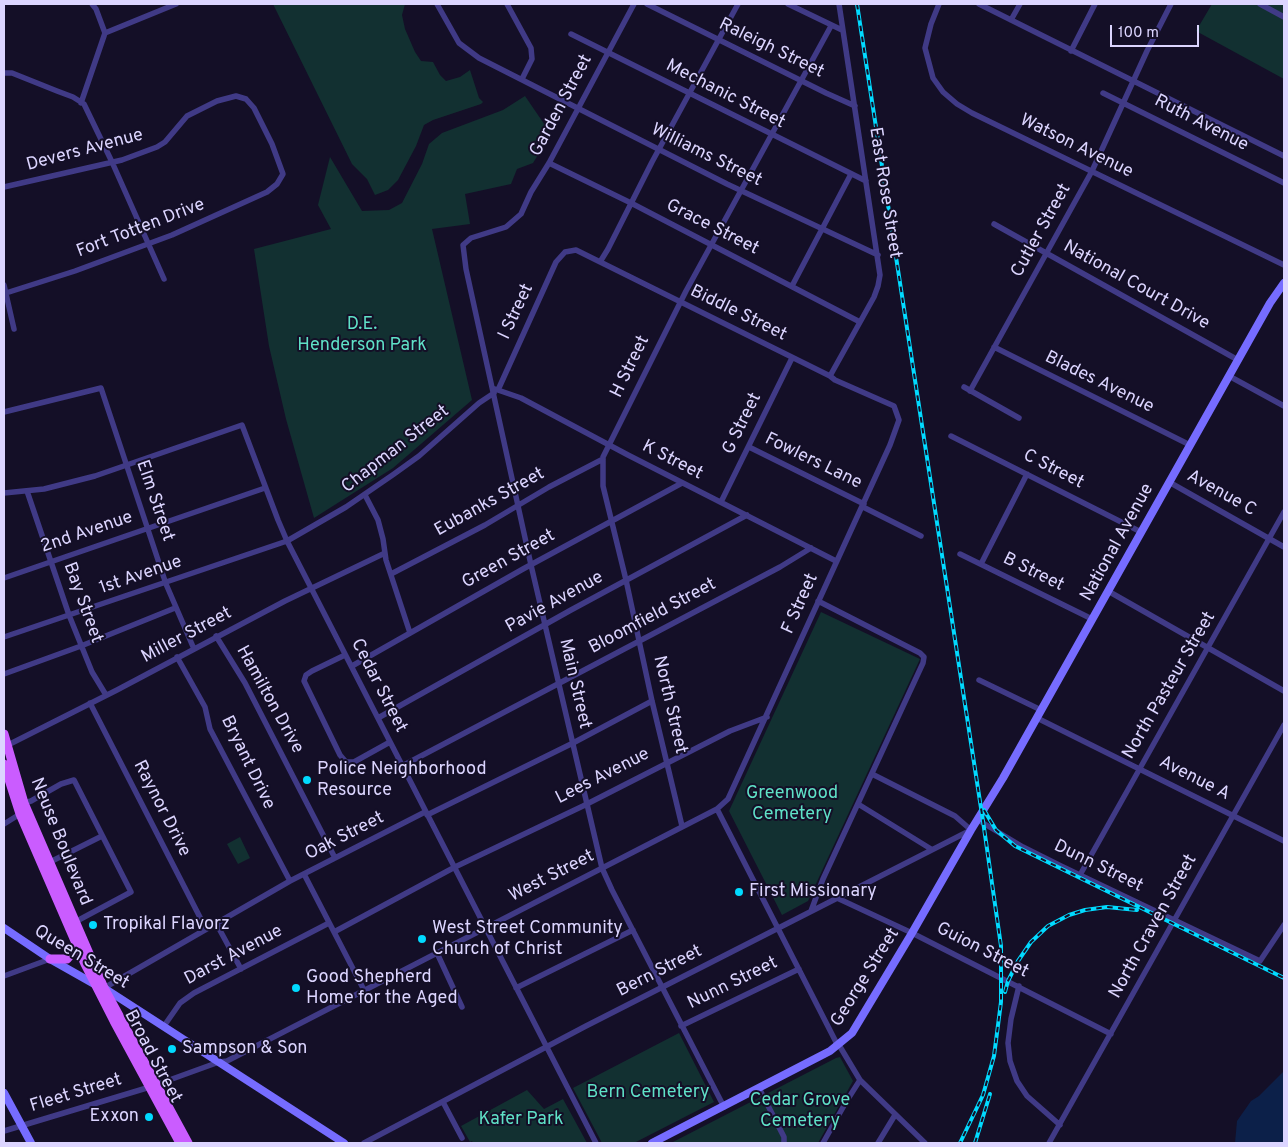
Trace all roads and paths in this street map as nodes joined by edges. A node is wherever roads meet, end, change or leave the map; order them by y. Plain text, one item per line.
1 (92, 4) edge
2 (176, 4) edge
3 (437, 4) edge
4 (507, 4) edge
5 (634, 4) edge
6 (647, 4) edge
7 (738, 4) edge
8 (788, 4) edge
9 (839, 4) edge
10 (939, 4) edge
11 (979, 4) edge
12 (1020, 4) edge
13 (1095, 4) edge
14 (1171, 4) edge
15 (1260, 4) edge
16 (1284, 17) edge
17 (1011, 20) junction
18 (831, 26) junction
19 (842, 30) junction
20 (105, 33) junction
21 (571, 34) dead end
22 (718, 40) junction
23 (1071, 51) junction
24 (607, 53) junction
25 (4, 73) edge
26 (522, 79) junction
27 (800, 80) junction
28 (1133, 82) junction
29 (689, 93) junction
30 (1103, 94) dead end
31 (81, 102) junction
32 (1123, 102) junction
33 (855, 106) junction
34 (577, 108) junction
35 (771, 135) junction
36 (659, 149) junction
37 (1284, 156) edge
38 (112, 162) junction
39 (549, 163) junction
40 (1092, 171) junction
41 (851, 174) junction
42 (281, 179) joint
43 (866, 182) junction
44 (1284, 183) edge
45 (4, 187) edge
46 (742, 191) junction
47 (631, 203) junction
48 (994, 224) dead end
49 (822, 229) junction
50 (148, 245) junction
51 (463, 245) joint
52 (712, 245) junction
53 (569, 250) joint
54 (1048, 254) junction
55 (878, 255) junction
56 (600, 262) junction
57 (1284, 265) edge
58 (164, 279) dead end
59 (1284, 283) edge
60 (4, 285) edge
61 (792, 286) junction
62 (6, 293) junction
63 (681, 302) junction
64 (860, 322) junction
65 (14, 329) dead end
66 (994, 347) junction
67 (792, 358) junction
68 (1238, 360) junction
69 (830, 376) junction
70 (1229, 376) junction
71 (964, 387) dead end
72 (495, 391) junction
73 (970, 391) junction
74 (894, 406) joint
75 (1284, 406) edge
76 (4, 412) edge
77 (1019, 418) dead end
78 (951, 436) dead end
79 (610, 445) junction
80 (1190, 445) junction
81 (749, 448) junction
82 (603, 459) junction
83 (126, 465) junction
84 (1027, 474) junction
85 (1169, 482) junction
86 (682, 483) junction
87 (265, 488) junction
88 (27, 491) junction
89 (4, 494) edge
90 (365, 494) junction
91 (721, 502) junction
92 (519, 505) junction
93 (863, 506) junction
94 (1284, 512) edge
95 (747, 515) junction
96 (612, 521) junction
97 (147, 529) junction
98 (1142, 532) junction
99 (920, 536) dead end
100 (1269, 539) junction
101 (287, 541) junction
102 (1284, 547) edge
103 (811, 548) junction
104 (385, 553) junction
105 (960, 554) dead end
106 (51, 561) junction
107 (836, 561) junction
108 (980, 564) junction
109 (531, 565) junction
110 (391, 574) junction
111 (4, 578) edge
112 (626, 580) junction
113 (166, 584) junction
114 (311, 588) junction
115 (1108, 591) junction
116 (818, 601) junction
117 (176, 608) junction
118 (69, 615) junction
119 (1092, 620) junction
120 (545, 625) junction
121 (410, 633) junction
122 (216, 636) junction
123 (4, 637) edge
124 (639, 642) junction
125 (81, 646) junction
126 (1208, 648) junction
127 (194, 649) junction
128 (345, 654) junction
129 (177, 658) junction
130 (352, 666) junction
131 (4, 674) edge
132 (979, 680) dead end
133 (559, 684) junction
134 (1284, 691) edge
135 (106, 695) junction
136 (652, 701) junction
137 (90, 703) junction
138 (1039, 714) junction
139 (766, 717) junction
140 (378, 718) junction
141 (1284, 725) edge
142 (4, 734) edge
143 (390, 742) junction
144 (573, 743) junction
145 (5, 746) edge
146 (667, 762) junction
147 (4, 764) edge
148 (402, 766) junction
149 (1140, 769) junction
150 (872, 774) junction
151 (6, 779) edge
152 (24, 803) junction
153 (586, 804) junction
154 (858, 804) junction
155 (717, 809) junction
156 (20, 814) junction
157 (426, 814) junction
158 (1234, 816) junction
159 (978, 820) junction
160 (4, 824) edge
161 (682, 826) junction
162 (971, 830) junction
163 (102, 836) junction
164 (1284, 841) edge
165 (931, 850) junction
166 (335, 858) junction
167 (45, 864) junction
168 (455, 867) junction
169 (602, 868) junction
170 (304, 874) junction
171 (1080, 875) junction
172 (290, 881) junction
173 (836, 898) junction
174 (811, 911) junction
175 (1174, 921) junction
176 (75, 922) junction
177 (216, 923) junction
178 (329, 923) junction
179 (1284, 925) edge
180 (4, 928) edge
181 (206, 928) junction
182 (486, 928) junction
183 (778, 928) junction
184 (633, 930) junction
185 (334, 932) junction
186 (912, 932) junction
187 (76, 941) junction
188 (437, 953) junction
189 (50, 959) junction
190 (241, 969) junction
191 (799, 969) junction
192 (4, 976) edge
193 (100, 986) junction
194 (1019, 986) junction
195 (516, 988) junction
196 (663, 988) junction
197 (364, 990) junction
198 (462, 1007) dead end
199 (164, 1026) junction
200 (681, 1026) junction
201 (1111, 1034) junction
202 (838, 1045) junction
203 (546, 1047) junction
204 (219, 1062) junction
205 (860, 1080) junction
206 (153, 1086) junction
207 (759, 1088) junction
208 (4, 1093) edge
209 (443, 1102) junction
210 (724, 1107) junction
211 (895, 1115) junction
212 (1060, 1125) junction
213 (21, 1126) junction
214 (4, 1131) edge
215 (462, 1138) dead end
216 (335, 1140) edge
217 (785, 1141) edge
218 (30, 1143) edge
219 (180, 1143) edge
220 (188, 1143) edge
221 (344, 1143) edge
222 (364, 1143) edge
223 (596, 1143) edge
224 (652, 1143) edge
225 (823, 1143) edge
226 (878, 1143) edge
227 (925, 1143) edge
228 (1049, 1143) edge

1 - 20 street
2 - 20 street
3 - 26 street, Williams Street
4 - 26 street
5 - 24 street, Garden Street
6 - 22 street, Raleigh Street
7 - 22 street
8 - 18 street
9 - 19 street, East Rose Street
10 - 40 street, Watson Avenue
11 - 17 street
12 - 17 street
13 - 23 street
14 - 28 street, Cutler Street
15 - 16 street
17 - 23 street
18 - 19 street
18 - 27 street, H Street
19 - 33 street, East Rose Street
20 - 31 street
21 - 24 street, Mechanic Street
22 - 27 street, Raleigh Street
22 - 29 street
23 - 28 street
24 - 29 street, Mechanic Street
24 - 34 street, Garden Street
25 - 31 street
26 - 34 street, Williams Street
27 - 33 street, Raleigh Street
27 - 35 street, H Street
28 - 32 street, Cutler Street
28 - 37 street
29 - 35 street, Mechanic Street
29 - 36 street
30 - 32 street, Ruth Avenue
31 - 38 street
32 - 40 street, Cutler Street
32 - 44 street, Ruth Avenue
33 - 43 street, East Rose Street
34 - 36 street, Williams Street
34 - 39 street, Garden Street
35 - 41 street, Mechanic Street
35 - 46 street, H Street
36 - 46 street, Williams Street
36 - 47 street
38 - 42 street, Devers Avenue
38 - 45 street, Devers Avenue
38 - 50 street
39 - 47 street, Grace Street
39 - 51 street, Garden Street
40 - 54 street, Cutler Street
40 - 57 street, Watson Avenue
41 - 43 street, Mechanic Street
41 - 49 street
42 - 50 street, Fort Totten Drive
43 - 55 street, East Rose Street
46 - 49 street, Williams Street
46 - 52 street, H Street
47 - 52 street, Grace Street
47 - 56 street
48 - 54 street, National Court Drive
49 - 55 street, Williams Street
49 - 61 street
50 - 58 street
50 - 62 street, Fort Totten Drive
51 - 72 street, Main Street
52 - 61 street, Grace Street
52 - 63 street, H Street
53 - 56 street, Biddle Street
53 - 72 street, I Street
54 - 66 street, Cutler Street
54 - 68 street, National Court Drive
55 - 64 street, East Rose Street
56 - 63 street, Biddle Street
59 - 68 street, National Avenue
60 - 62 street
61 - 64 street, Grace Street
62 - 65 street
63 - 67 street, Biddle Street
63 - 79 street, H Street
64 - 69 street, East Rose Street
66 - 73 street, Cutler Street
66 - 80 street, Blades Avenue
67 - 69 street, Biddle Street
67 - 81 street, G Street
68 - 70 street, National Avenue
69 - 74 street, Biddle Street
70 - 75 street
70 - 80 street, National Avenue
71 - 73 street
72 - 79 street, K Street
72 - 90 street, Chapman Street
72 - 92 street, Main Street
73 - 77 street
74 - 93 street, F Street
76 - 83 street, Elm Street
78 - 84 street, C Street
79 - 82 street, North Street
79 - 86 street, K Street
80 - 85 street, National Avenue
81 - 91 street, G Street
81 - 93 street, Fowlers Lane
82 - 92 street, Eubanks Street
82 - 96 street, North Street
83 - 87 street, Cedar Street
83 - 88 street
83 - 97 street, Elm Street
84 - 98 street, C Street
84 - 108 street
85 - 98 street, National Avenue
85 - 100 street, Avenue C
86 - 91 street, K Street
86 - 96 street, Green Street
87 - 97 street, 2nd Avenue
87 - 101 street, Cedar Street
88 - 89 street
88 - 106 street, Bay Street
90 - 101 street, Chapman Street
90 - 104 street
91 - 95 street, K Street
92 - 109 street, Main Street
92 - 110 street, Eubanks Street
93 - 99 street
93 - 107 street, F Street
94 - 100 street, North Pasteur Street
95 - 103 street, K Street
95 - 112 street, Pavie Avenue
96 - 109 street, Green Street
96 - 112 street, North Street
97 - 106 street, 2nd Avenue
97 - 113 street, Elm Street
98 - 115 street, National Avenue
100 - 102 street, Avenue C
100 - 126 street, North Pasteur Street
101 - 113 street, 1st Avenue
101 - 114 street, Cedar Street
103 - 107 street, K Street
103 - 124 street, Bloomfield Street
104 - 110 street
104 - 114 street, Miller Street
105 - 108 street, B Street
106 - 111 street, 2nd Avenue
106 - 118 street, Bay Street
107 - 116 street, F Street
108 - 119 street, B Street
109 - 120 street, Main Street
109 - 121 street, Green Street
110 - 121 street
112 - 120 street, Pavie Avenue
112 - 124 street, North Street
113 - 117 street, Elm Street
113 - 118 street, 1st Avenue
114 - 122 street, Miller Street
114 - 128 street, Cedar Street
115 - 119 street, National Avenue
115 - 126 street
116 - 139 street, F Street
116 - 150 street
117 - 125 street
117 - 127 street, Elm Street
118 - 123 street, 1st Avenue
118 - 125 street, Bay Street
119 - 138 street, National Avenue
120 - 133 street, Main Street
120 - 140 street, Pavie Avenue
121 - 130 street, Green Street
122 - 127 street, Miller Street
122 - 166 street, Hamilton Drive
124 - 133 street, Bloomfield Street
124 - 136 street, North Street
125 - 131 street
125 - 135 street, Bay Street
126 - 134 street
126 - 149 street, North Pasteur Street
127 - 129 street, Miller Street
128 - 130 street, Cedar Street
128 - 143 street
129 - 135 street, Miller Street
129 - 172 street, Bryant Drive
130 - 140 street, Cedar Street
132 - 138 street, Avenue A
133 - 144 street, Main Street
133 - 148 street, Bloomfield Street
135 - 137 street, Miller Street
136 - 144 street, Oak Street
136 - 146 street, North Street
137 - 145 street, Miller Street
137 - 181 street, Raynor Drive
138 - 149 street, Avenue A
138 - 159 street, National Avenue
139 - 146 street, Lees Avenue
139 - 155 street, F Street
140 - 143 street, Cedar Street
141 - 158 street, North Craven Street
142 - 145 main road, Neuse Boulevard
143 - 148 street, Cedar Street
144 - 153 street, Main Street
144 - 157 street, Oak Street
145 - 152 main road, Neuse Boulevard
146 - 153 street, Lees Avenue
146 - 161 street, North Street
147 - 151 main road, Neuse Boulevard
148 - 157 street, Cedar Street
149 - 158 street, Avenue A
149 - 171 street, North Pasteur Street
150 - 154 street
150 - 162 street
151 - 156 main road, Neuse Boulevard
152 - 163 street
152 - 167 main road, Neuse Boulevard
153 - 168 street, Lees Avenue
153 - 169 street, Main Street
154 - 165 street
154 - 174 street
155 - 161 street, West Street
155 - 183 street
156 - 160 street
156 - 167 main road, Neuse Boulevard
157 - 166 street, Oak Street
157 - 168 street, Cedar Street
158 - 164 street, Avenue A
158 - 175 street, North Craven Street
159 - 162 street, George Street
159 - 171 street, Dunn Street
161 - 169 street, West Street
162 - 165 street, Bern Street
162 - 186 street, George Street
163 - 167 street
163 - 176 street
165 - 173 street, Bern Street
166 - 170 street, Oak Street
167 - 176 main road, Neuse Boulevard
167 - 187 main road, Neuse Boulevard
168 - 182 street, Cedar Street
168 - 185 street, Lees Avenue
169 - 182 street, West Street
169 - 184 street, Main Street
170 - 172 street, Oak Street
170 - 178 street
171 - 175 street, Dunn Street
172 - 177 street, Oak Street
173 - 174 street, Bern Street
173 - 186 street, Guion Street
174 - 183 street, Bern Street
175 - 179 street, Dunn Street
175 - 201 street, North Craven Street
176 - 193 main road, Neuse Boulevard
177 - 181 street, Oak Street
177 - 190 street
178 - 185 street
178 - 190 street, Darst Avenue
180 - 189 street, Queen Street
181 - 193 street, Oak Street
182 - 188 street, West Street
182 - 195 street, Cedar Street
183 - 191 street
183 - 196 street, Bern Street
184 - 195 street
184 - 196 street, Main Street
185 - 197 street
186 - 194 street, Guion Street
186 - 202 street, George Street
187 - 189 main road
187 - 193 main road, Neuse Boulevard
188 - 197 street, West Street
188 - 198 street
189 - 192 street
189 - 193 street, Queen Street
190 - 199 street, Darst Avenue
191 - 200 street, Nunn Street
191 - 202 street
193 - 199 street, Queen Street
193 - 206 main road, Broad Street
194 - 201 street, Guion Street
194 - 212 street
195 - 203 street, Cedar Street
196 - 200 street, Main Street
196 - 203 street, Bern Street
197 - 204 street, West Street
199 - 204 street, Queen Street
200 - 210 street, Main Street
201 - 212 street, North Craven Street
202 - 205 street
202 - 207 street, George Street
203 - 209 street, Bern Street
203 - 223 street, Cedar Street
204 - 206 street, West Street
204 - 216 street, Queen Street
205 - 211 street
205 - 225 street
206 - 213 street, Fleet Street
206 - 219 main road, Broad Street
206 - 220 main road, Broad Street
207 - 210 street, George Street
207 - 217 street
208 - 213 street
209 - 215 street
209 - 222 street, Bern Street
210 - 224 street, George Street
211 - 226 street
211 - 227 street
212 - 228 street, North Craven Street
213 - 214 street, Fleet Street
213 - 218 street
216 - 221 street, Queen Street

